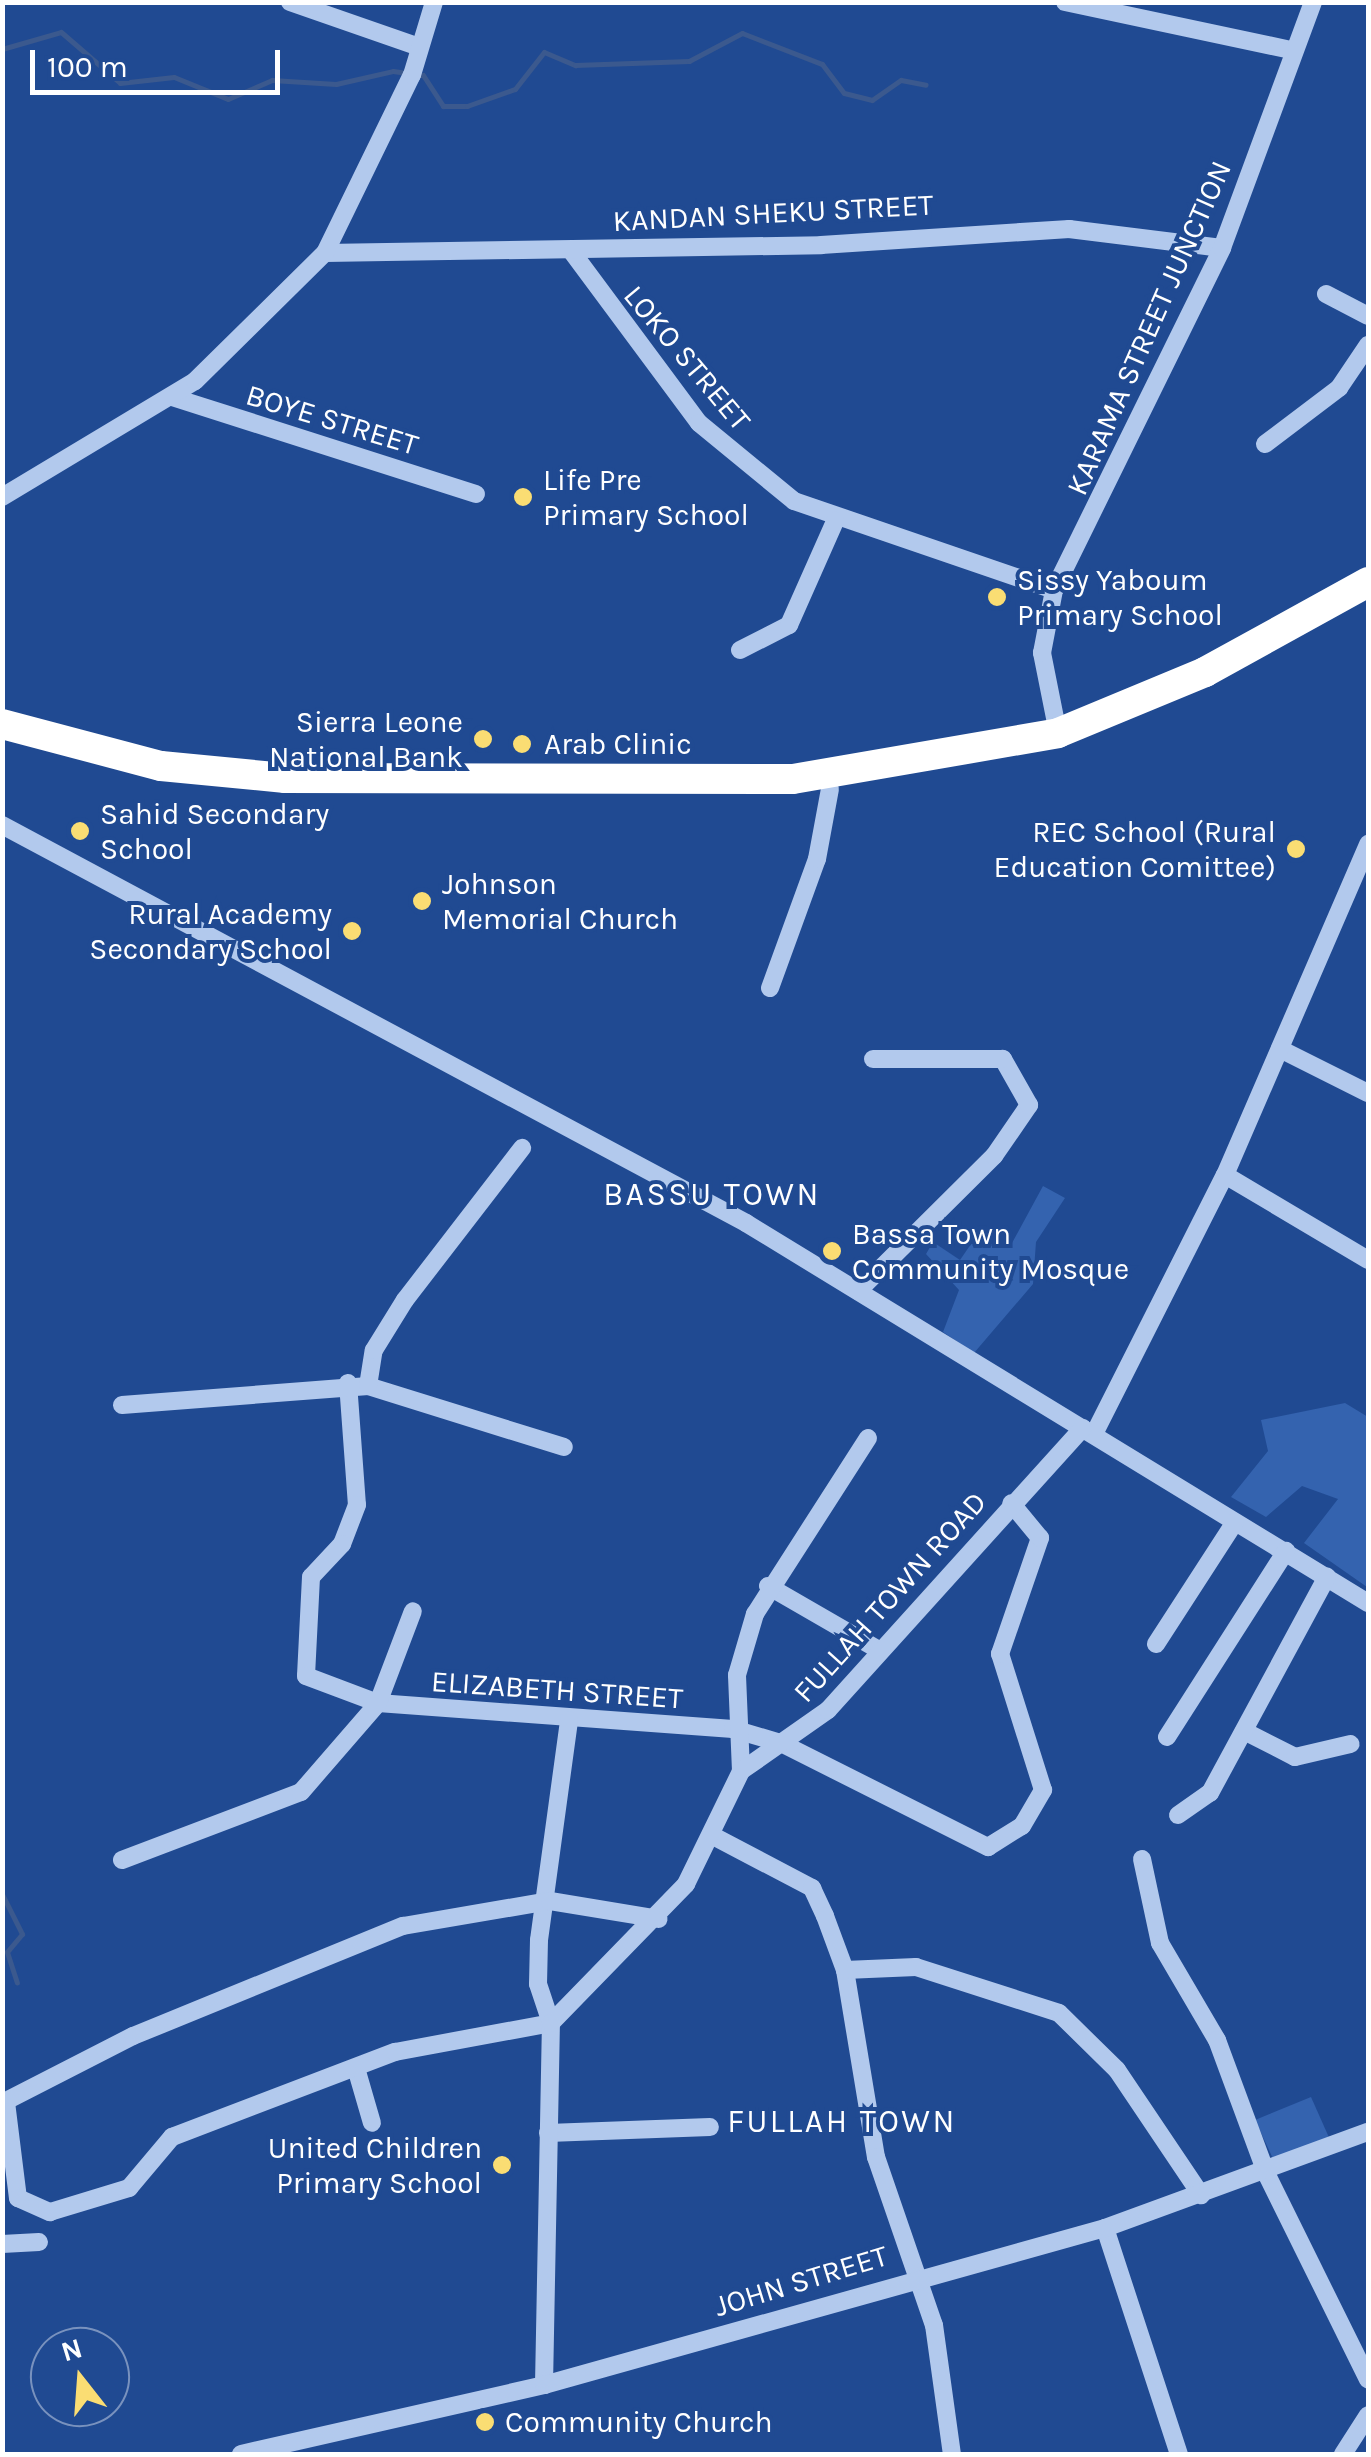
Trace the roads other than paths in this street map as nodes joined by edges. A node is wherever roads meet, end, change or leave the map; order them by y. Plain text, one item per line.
1 (290, 2) edge
2 (434, 2) edge
3 (1065, 2) edge
4 (1313, 2) edge
5 (419, 47) junction
6 (1291, 50) junction
7 (1222, 248) junction
8 (572, 252) junction
9 (325, 254) junction
10 (1326, 294) dead end
11 (1368, 316) edge
12 (1368, 345) edge
13 (172, 396) junction
14 (1266, 444) dead end
15 (476, 494) dead end
16 (2, 497) edge
17 (834, 521) junction
18 (1368, 582) edge
19 (1054, 590) junction
20 (1368, 598) edge
21 (740, 650) dead end
22 (2, 724) edge
23 (1058, 734) junction
24 (2, 739) edge
25 (830, 789) junction
26 (4, 830) edge
27 (1368, 844) edge
28 (770, 988) dead end
29 (1280, 1049) junction
30 (873, 1059) dead end
31 (1368, 1093) edge
32 (522, 1148) dead end
33 (1225, 1175) junction
34 (1368, 1260) edge
35 (858, 1291) junction
36 (348, 1384) junction
37 (368, 1386) junction
38 (122, 1406) dead end
39 (1089, 1431) junction
40 (868, 1438) dead end
41 (564, 1446) dead end
42 (1011, 1503) junction
43 (1235, 1522) junction
44 (1286, 1551) junction
45 (1327, 1577) junction
46 (768, 1586) junction
47 (1368, 1603) edge
48 (413, 1611) dead end
49 (1156, 1644) dead end
50 (878, 1649) junction
51 (378, 1703) junction
52 (569, 1720) junction
53 (733, 1728) junction
54 (1244, 1731) junction
55 (1167, 1738) dead end
56 (781, 1743) junction
57 (1351, 1744) dead end
58 (741, 1770) junction
59 (1178, 1816) dead end
60 (715, 1836) junction
61 (1142, 1858) dead end
62 (122, 1860) dead end
63 (550, 1901) junction
64 (659, 1919) junction
65 (845, 1970) junction
66 (551, 2023) junction
67 (356, 2068) junction
68 (4, 2102) edge
69 (372, 2123) dead end
70 (710, 2127) dead end
71 (1368, 2132) edge
72 (548, 2133) junction
73 (1267, 2175) junction
74 (1201, 2195) junction
75 (1104, 2228) junction
76 (38, 2242) dead end
77 (2, 2244) edge
78 (921, 2272) junction
79 (1368, 2379) edge
80 (544, 2385) junction
81 (1368, 2416) edge
82 (240, 2454) edge
83 (952, 2454) edge
84 (1178, 2454) edge
85 (1342, 2454) edge

1 - 5 street
2 - 5 street
3 - 6 street
4 - 6 street, KARAMA STREET JUNCTION
5 - 9 street
6 - 7 street, KARAMA STREET JUNCTION
7 - 8 street, KANDAN SHEKU STREET
7 - 19 street, KARAMA STREET JUNCTION
8 - 9 street, KANDAN SHEKU STREET
8 - 17 street, LOKO STREET
9 - 13 street
10 - 11 street
12 - 14 street
13 - 15 street, BOYE STREET
13 - 16 street
17 - 19 street, LOKO STREET
17 - 21 street
18 - 23 highway
19 - 23 street, KARAMA STREET JUNCTION
20 - 25 highway
22 - 23 highway
24 - 25 highway
25 - 28 street
26 - 35 street
27 - 29 street, FULLAH TOWN ROAD
29 - 31 street
29 - 33 street, FULLAH TOWN ROAD
30 - 35 street
32 - 37 street
33 - 34 street
33 - 39 street, FULLAH TOWN ROAD
35 - 39 street
36 - 37 street
36 - 38 street
36 - 51 street, ELIZABETH STREET
37 - 41 street
39 - 42 street, FULLAH TOWN ROAD
39 - 43 street
40 - 46 street
42 - 50 street, FULLAH TOWN ROAD
42 - 56 street, ELIZABETH STREET
43 - 44 street
43 - 49 street
44 - 45 street
44 - 55 street
45 - 47 street
45 - 54 street
46 - 50 street
46 - 53 street
48 - 51 street
50 - 56 street, FULLAH TOWN ROAD
51 - 52 street, ELIZABETH STREET
51 - 62 street
52 - 53 street, ELIZABETH STREET
52 - 63 street
53 - 56 street, ELIZABETH STREET
53 - 58 street
54 - 57 street
54 - 59 street
56 - 58 street, FULLAH TOWN ROAD
58 - 60 street
60 - 64 street
60 - 65 street
61 - 73 street
63 - 64 street
63 - 66 street
63 - 68 street
64 - 66 street
65 - 74 street
65 - 78 street
66 - 67 street
66 - 72 street
67 - 68 street
67 - 69 street
70 - 72 street
71 - 73 street, JOHN STREET
72 - 80 street
73 - 74 street, JOHN STREET
73 - 79 street
74 - 75 street, JOHN STREET
75 - 78 street, JOHN STREET
75 - 84 street
76 - 77 street
78 - 80 street, JOHN STREET
78 - 83 street
80 - 82 street, JOHN STREET
81 - 85 street

